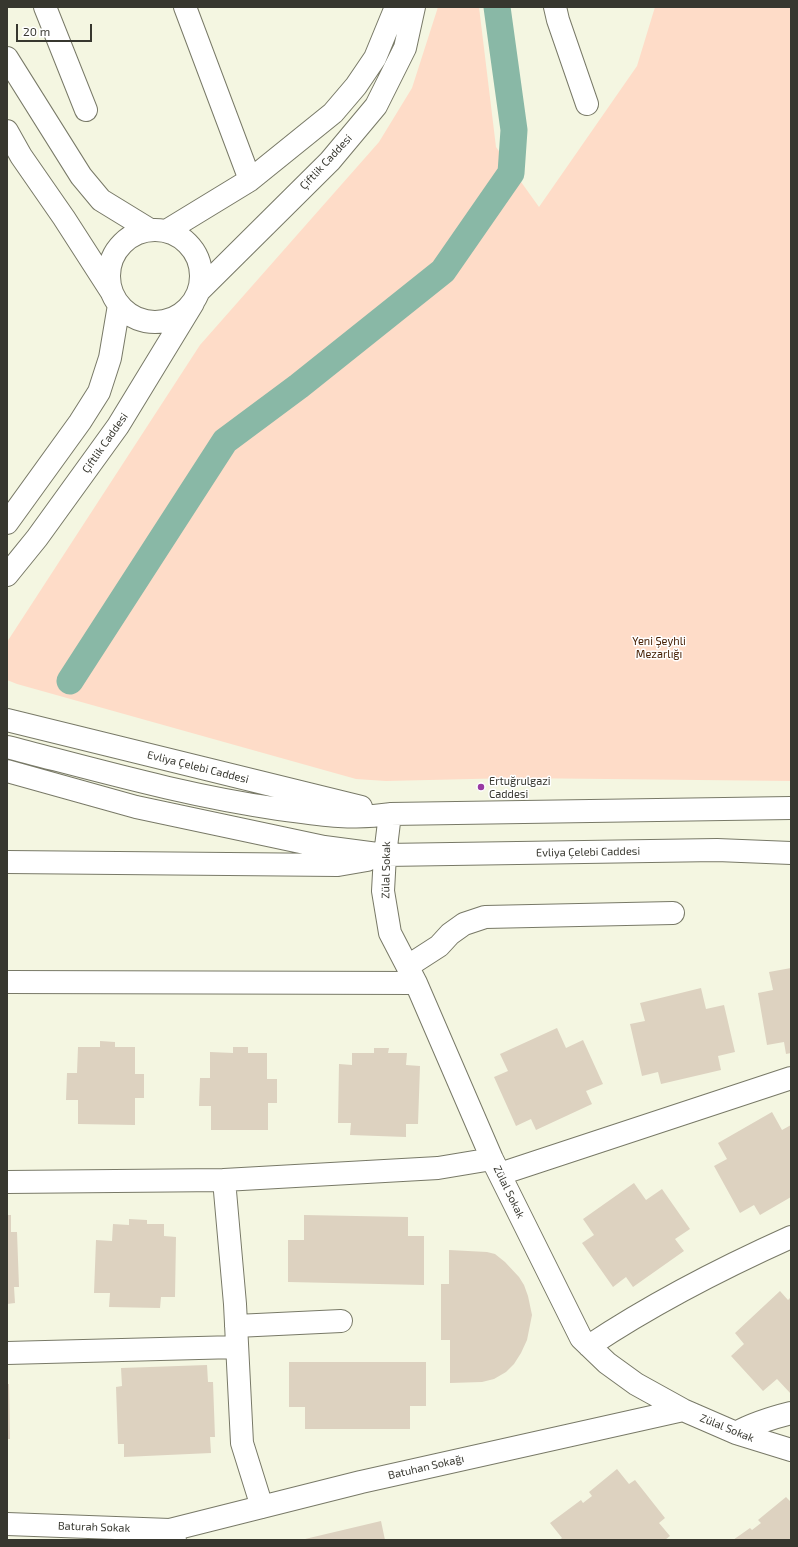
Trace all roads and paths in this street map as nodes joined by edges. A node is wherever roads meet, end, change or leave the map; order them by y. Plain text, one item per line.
1 (45, 7) edge
2 (185, 7) edge
3 (396, 7) edge
4 (414, 7) edge
5 (555, 7) edge
6 (7, 58) edge
7 (587, 104) dead end
8 (86, 110) dead end
9 (7, 131) edge
10 (250, 180) junction
11 (159, 230) junction
12 (196, 297) junction
13 (116, 299) junction
14 (7, 523) edge
15 (7, 575) edge
16 (7, 720) edge
17 (7, 747) edge
18 (7, 771) edge
19 (791, 808) edge
20 (390, 814) junction
21 (791, 853) edge
22 (385, 855) junction
23 (7, 862) edge
24 (672, 913) dead end
25 (412, 975) junction
26 (7, 982) edge
27 (791, 1078) edge
28 (496, 1166) junction
29 (224, 1180) junction
30 (7, 1182) edge
31 (791, 1236) edge
32 (341, 1321) dead end
33 (237, 1336) junction
34 (589, 1346) junction
35 (7, 1353) edge
36 (683, 1410) junction
37 (791, 1413) edge
38 (736, 1433) junction
39 (791, 1450) edge
40 (262, 1507) junction
41 (7, 1524) edge
42 (172, 1535) edge

1 - 8 street
2 - 10 street
3 - 10 street
4 - 12 street, Çiftlik Caddesi
5 - 7 street
6 - 11 street
9 - 13 street
10 - 11 street
11 - 12 street
11 - 13 street
12 - 13 street
12 - 15 street, Çiftlik Caddesi
13 - 14 street
16 - 20 street, Evliya Çelebi Caddesi
17 - 20 street, Evliya Çelebi Caddesi
18 - 22 street, Evliya Çelebi Caddesi
19 - 20 street, Evliya Çelebi Caddesi
20 - 22 street, Zülal Sokak
21 - 22 street, Evliya Çelebi Caddesi
22 - 23 street, Evliya Çelebi Caddesi
22 - 25 street, Zülal Sokak
24 - 25 street
25 - 26 street
25 - 28 street, Zülal Sokak
27 - 28 street
28 - 29 street
28 - 34 street, Zülal Sokak
29 - 30 street
29 - 33 street
31 - 34 street
32 - 33 street
33 - 35 street
33 - 40 street
34 - 36 street, Zülal Sokak
36 - 38 street, Zülal Sokak
36 - 40 street, Batuhan Sokağı
37 - 38 street
38 - 39 street, Zülal Sokak
40 - 42 street, Batuhan Sokağı
41 - 42 street, Baturah Sokak

